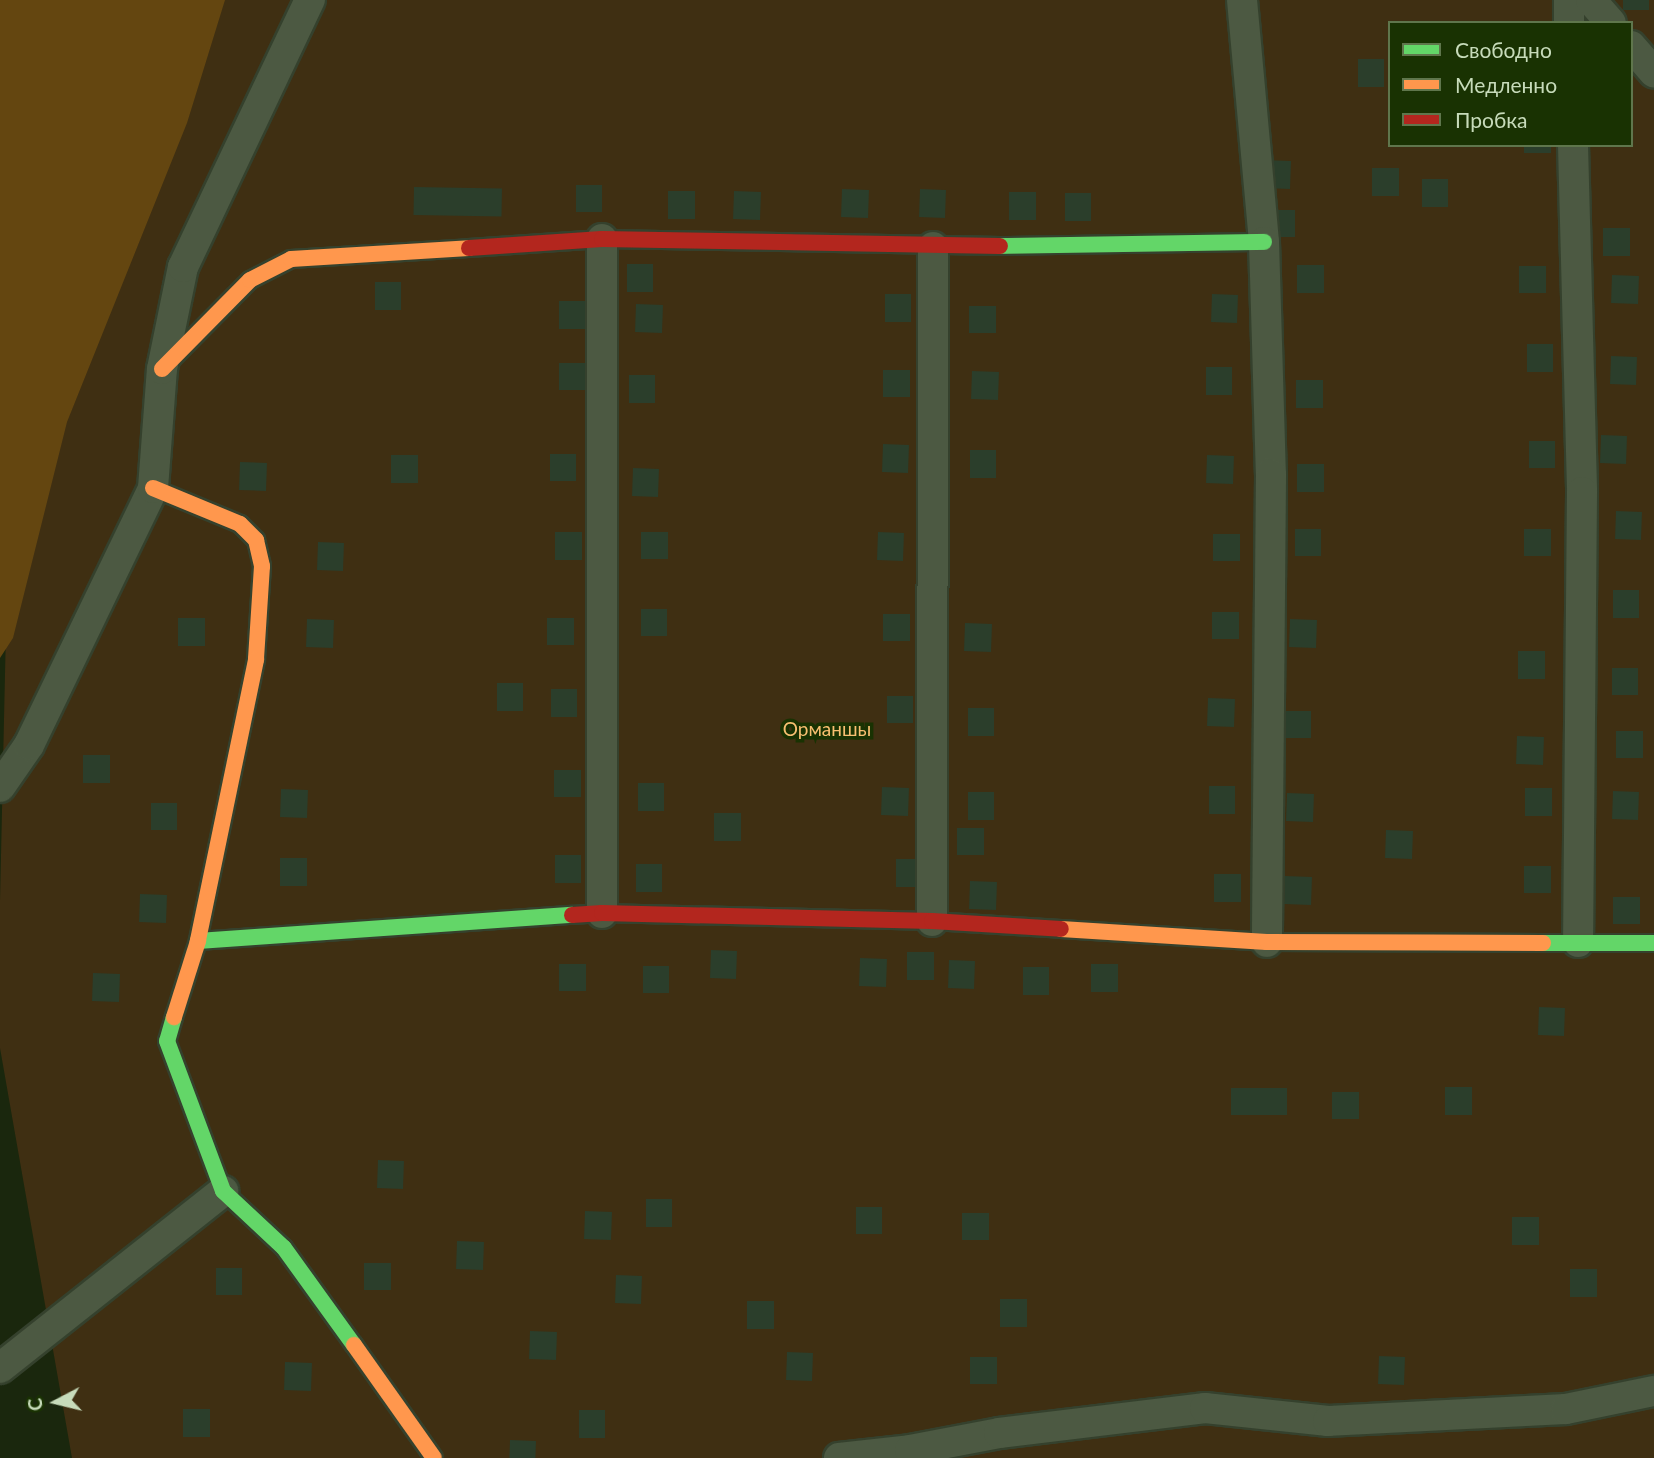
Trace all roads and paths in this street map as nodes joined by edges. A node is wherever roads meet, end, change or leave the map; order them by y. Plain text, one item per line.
1 (310, 0) edge
2 (1242, 0) edge
3 (1569, 0) edge
4 (1591, 0) edge
5 (1569, 21) edge
6 (1609, 21) edge
7 (1633, 48) edge
8 (1654, 72) edge
9 (1573, 147) edge
10 (602, 239) junction
11 (1264, 242) junction
12 (933, 247) junction
13 (162, 369) junction
14 (153, 488) junction
15 (0, 787) edge
16 (602, 913) junction
17 (932, 921) junction
18 (198, 941) junction
19 (1267, 942) junction
20 (1578, 942) junction
21 (1654, 943) edge
22 (223, 1191) junction
23 (0, 1368) edge
24 (1654, 1391) edge
25 (434, 1458) edge
26 (839, 1458) edge

1 - 13 street
2 - 11 street
3 - 5 street
4 - 6 street
7 - 8 street
9 - 20 street
10 - 12 street
10 - 13 street
10 - 16 street
11 - 12 street
11 - 19 street
12 - 17 street
13 - 14 street
14 - 15 street
14 - 18 street
16 - 17 street
16 - 18 street
17 - 19 street
18 - 22 street
19 - 20 street
20 - 21 street
22 - 23 street
22 - 25 street
24 - 26 street

